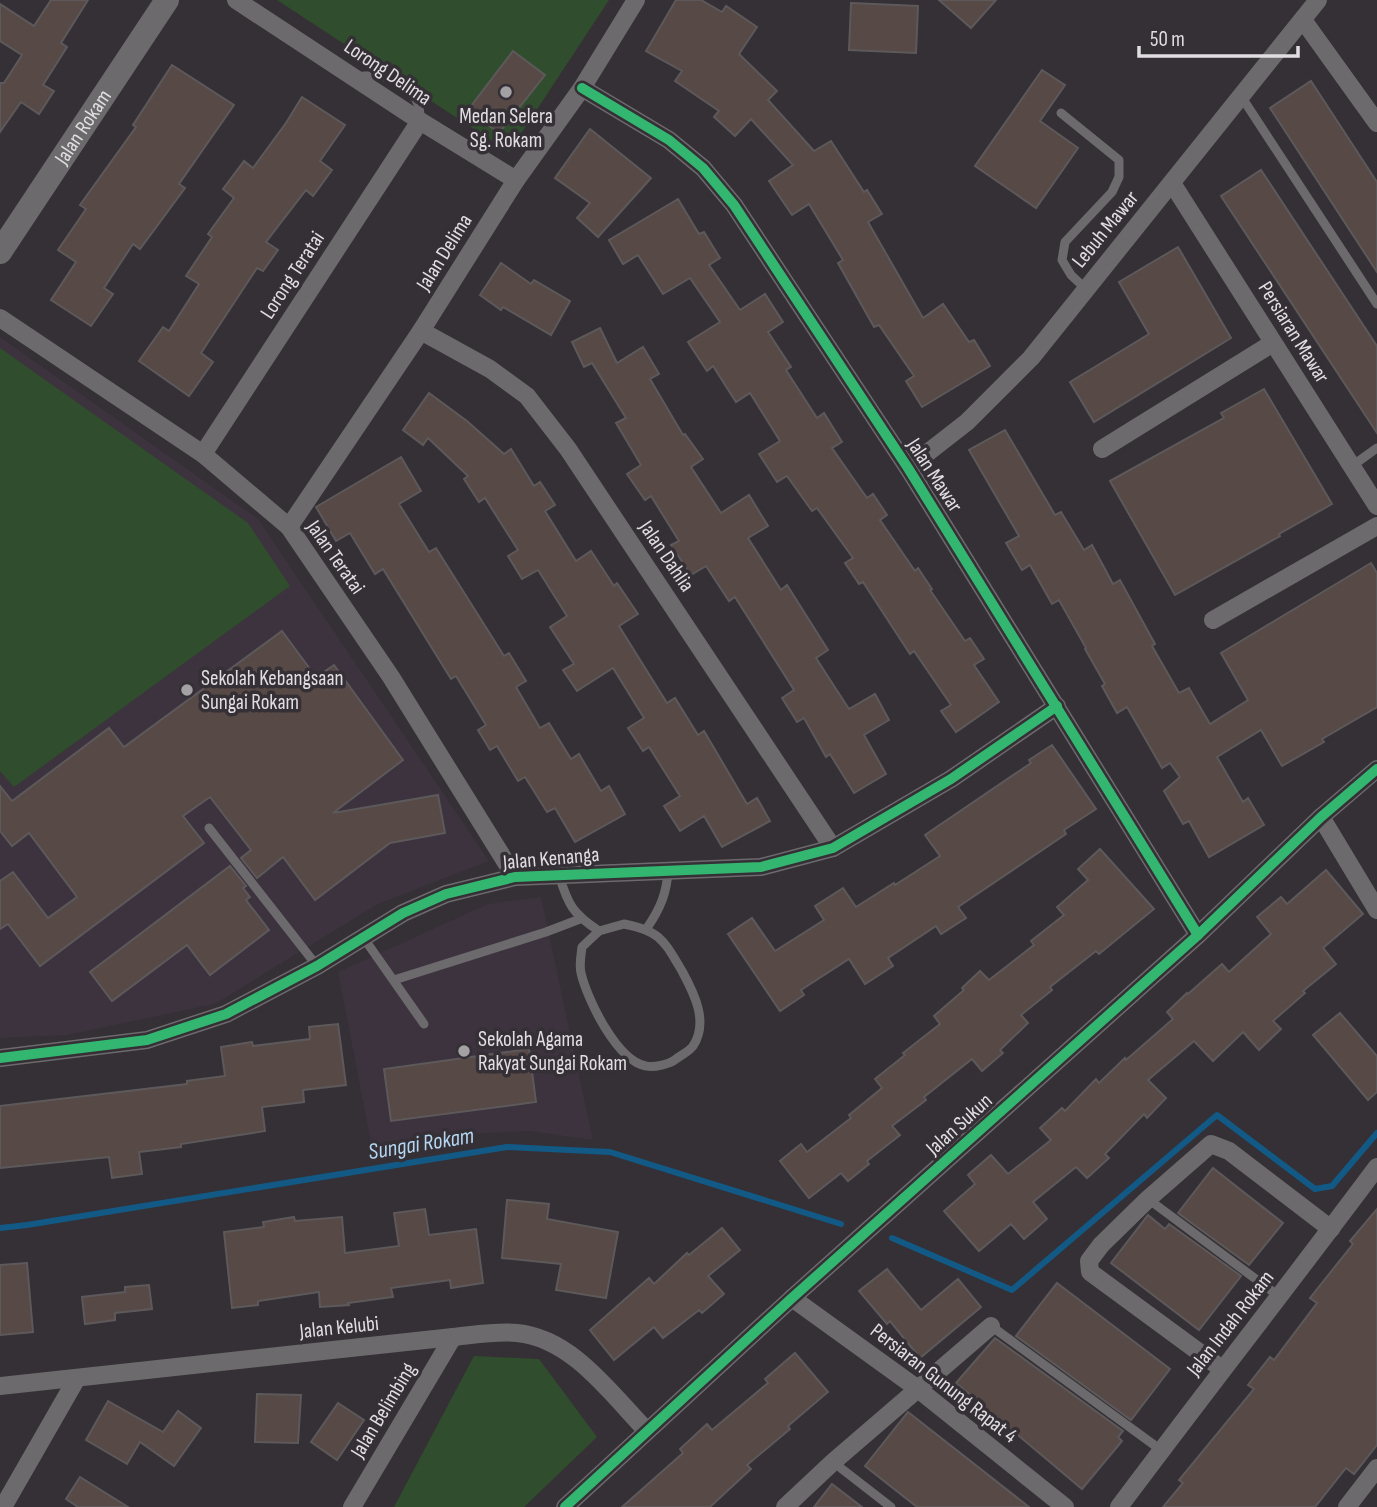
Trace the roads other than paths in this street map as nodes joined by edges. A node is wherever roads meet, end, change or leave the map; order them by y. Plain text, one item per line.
1 (167, 0) edge
2 (236, 0) edge
3 (636, 0) edge
4 (1318, 0) edge
5 (1303, 19) junction
6 (582, 88) junction
7 (1241, 96) junction
8 (1061, 113) dead end
9 (420, 121) junction
10 (1377, 123) edge
11 (516, 180) junction
12 (1172, 183) junction
13 (0, 251) edge
14 (1086, 289) junction
15 (1377, 304) edge
16 (0, 318) edge
17 (421, 331) junction
18 (1273, 342) junction
19 (1377, 448) edge
20 (1102, 449) dead end
21 (202, 454) junction
22 (1352, 466) junction
23 (908, 468) junction
24 (1377, 506) edge
25 (1377, 526) edge
26 (289, 527) junction
27 (1213, 620) dead end
28 (1057, 706) junction
29 (1377, 769) edge
30 (1321, 817) junction
31 (209, 828) dead end
32 (833, 848) junction
33 (668, 870) junction
34 (559, 873) junction
35 (515, 877) junction
36 (1377, 908) edge
37 (580, 919) junction
38 (647, 928) junction
39 (599, 932) junction
40 (1198, 935) junction
41 (363, 937) junction
42 (317, 966) junction
43 (394, 980) junction
44 (424, 1024) dead end
45 (0, 1058) edge
46 (1377, 1167) edge
47 (1148, 1199) junction
48 (1331, 1229) junction
49 (1280, 1297) junction
50 (792, 1298) junction
51 (991, 1326) joint
52 (453, 1337) junction
53 (1222, 1369) junction
54 (77, 1378) junction
55 (0, 1385) edge
56 (918, 1389) junction
57 (647, 1432) junction
58 (1161, 1450) junction
59 (834, 1462) junction
60 (1377, 1468) edge
61 (3, 1507) edge
62 (352, 1507) edge
63 (565, 1507) edge
64 (785, 1507) edge
65 (891, 1507) edge
66 (1065, 1507) edge
67 (1119, 1507) edge
68 (1347, 1507) edge

1 - 13 main road, Jalan Rokam
2 - 9 street, Lorong Delima
3 - 6 street, Jalan Delima
4 - 5 street, Lebuh Mawar
5 - 7 street, Lebuh Mawar
5 - 10 street
6 - 11 street, Jalan Delima
6 - 23 street, Jalan Mawar
7 - 12 street, Lebuh Mawar
7 - 15 lane
8 - 14 lane
9 - 11 street, Lorong Delima
9 - 21 street, Lorong Teratai
11 - 17 street, Jalan Delima
12 - 14 street, Lebuh Mawar
12 - 18 street, Persiaran Mawar
14 - 23 street, Lebuh Mawar
16 - 21 street, Jalan Teratai
17 - 26 street, Jalan Delima
17 - 32 street, Jalan Dahlia
18 - 20 street
18 - 22 street, Persiaran Mawar
19 - 22 lane
21 - 26 street, Jalan Teratai
22 - 24 street, Persiaran Mawar
23 - 28 street, Jalan Mawar
25 - 27 street
26 - 35 street, Jalan Teratai
28 - 32 street, Jalan Kenanga
28 - 40 street, Jalan Mawar
29 - 30 street, Jalan Sukun
30 - 36 street
30 - 40 street, Jalan Sukun
31 - 42 lane
32 - 33 street, Jalan Kenanga
33 - 34 street, Jalan Kenanga
33 - 38 lane
34 - 35 street, Jalan Kenanga
34 - 37 lane
35 - 41 street, Jalan Kenanga
37 - 39 lane
37 - 43 lane
38 - 39 lane
38 - 39 lane
40 - 50 street, Jalan Sukun
41 - 42 street, Jalan Kenanga
41 - 43 lane
42 - 45 street, Jalan Kenanga
43 - 44 lane
46 - 48 street, Jalan Indah Rokam
47 - 48 street
47 - 49 lane
47 - 53 street
48 - 49 street, Jalan Indah Rokam
49 - 53 street, Jalan Indah Rokam
50 - 56 street, Persiaran Gunung Rapat 4
50 - 57 street, Jalan Sukun
51 - 56 street
51 - 58 lane
52 - 54 street, Jalan Kelubi
52 - 57 street, Jalan Kelubi
52 - 62 street, Jalan Belimbing
53 - 58 street, Jalan Indah Rokam
54 - 55 street, Jalan Kelubi
54 - 61 street
56 - 59 street
56 - 66 street, Persiaran Gunung Rapat 4
57 - 63 street, Jalan Sukun
58 - 67 street, Jalan Indah Rokam
59 - 64 street
59 - 65 lane
60 - 68 street

